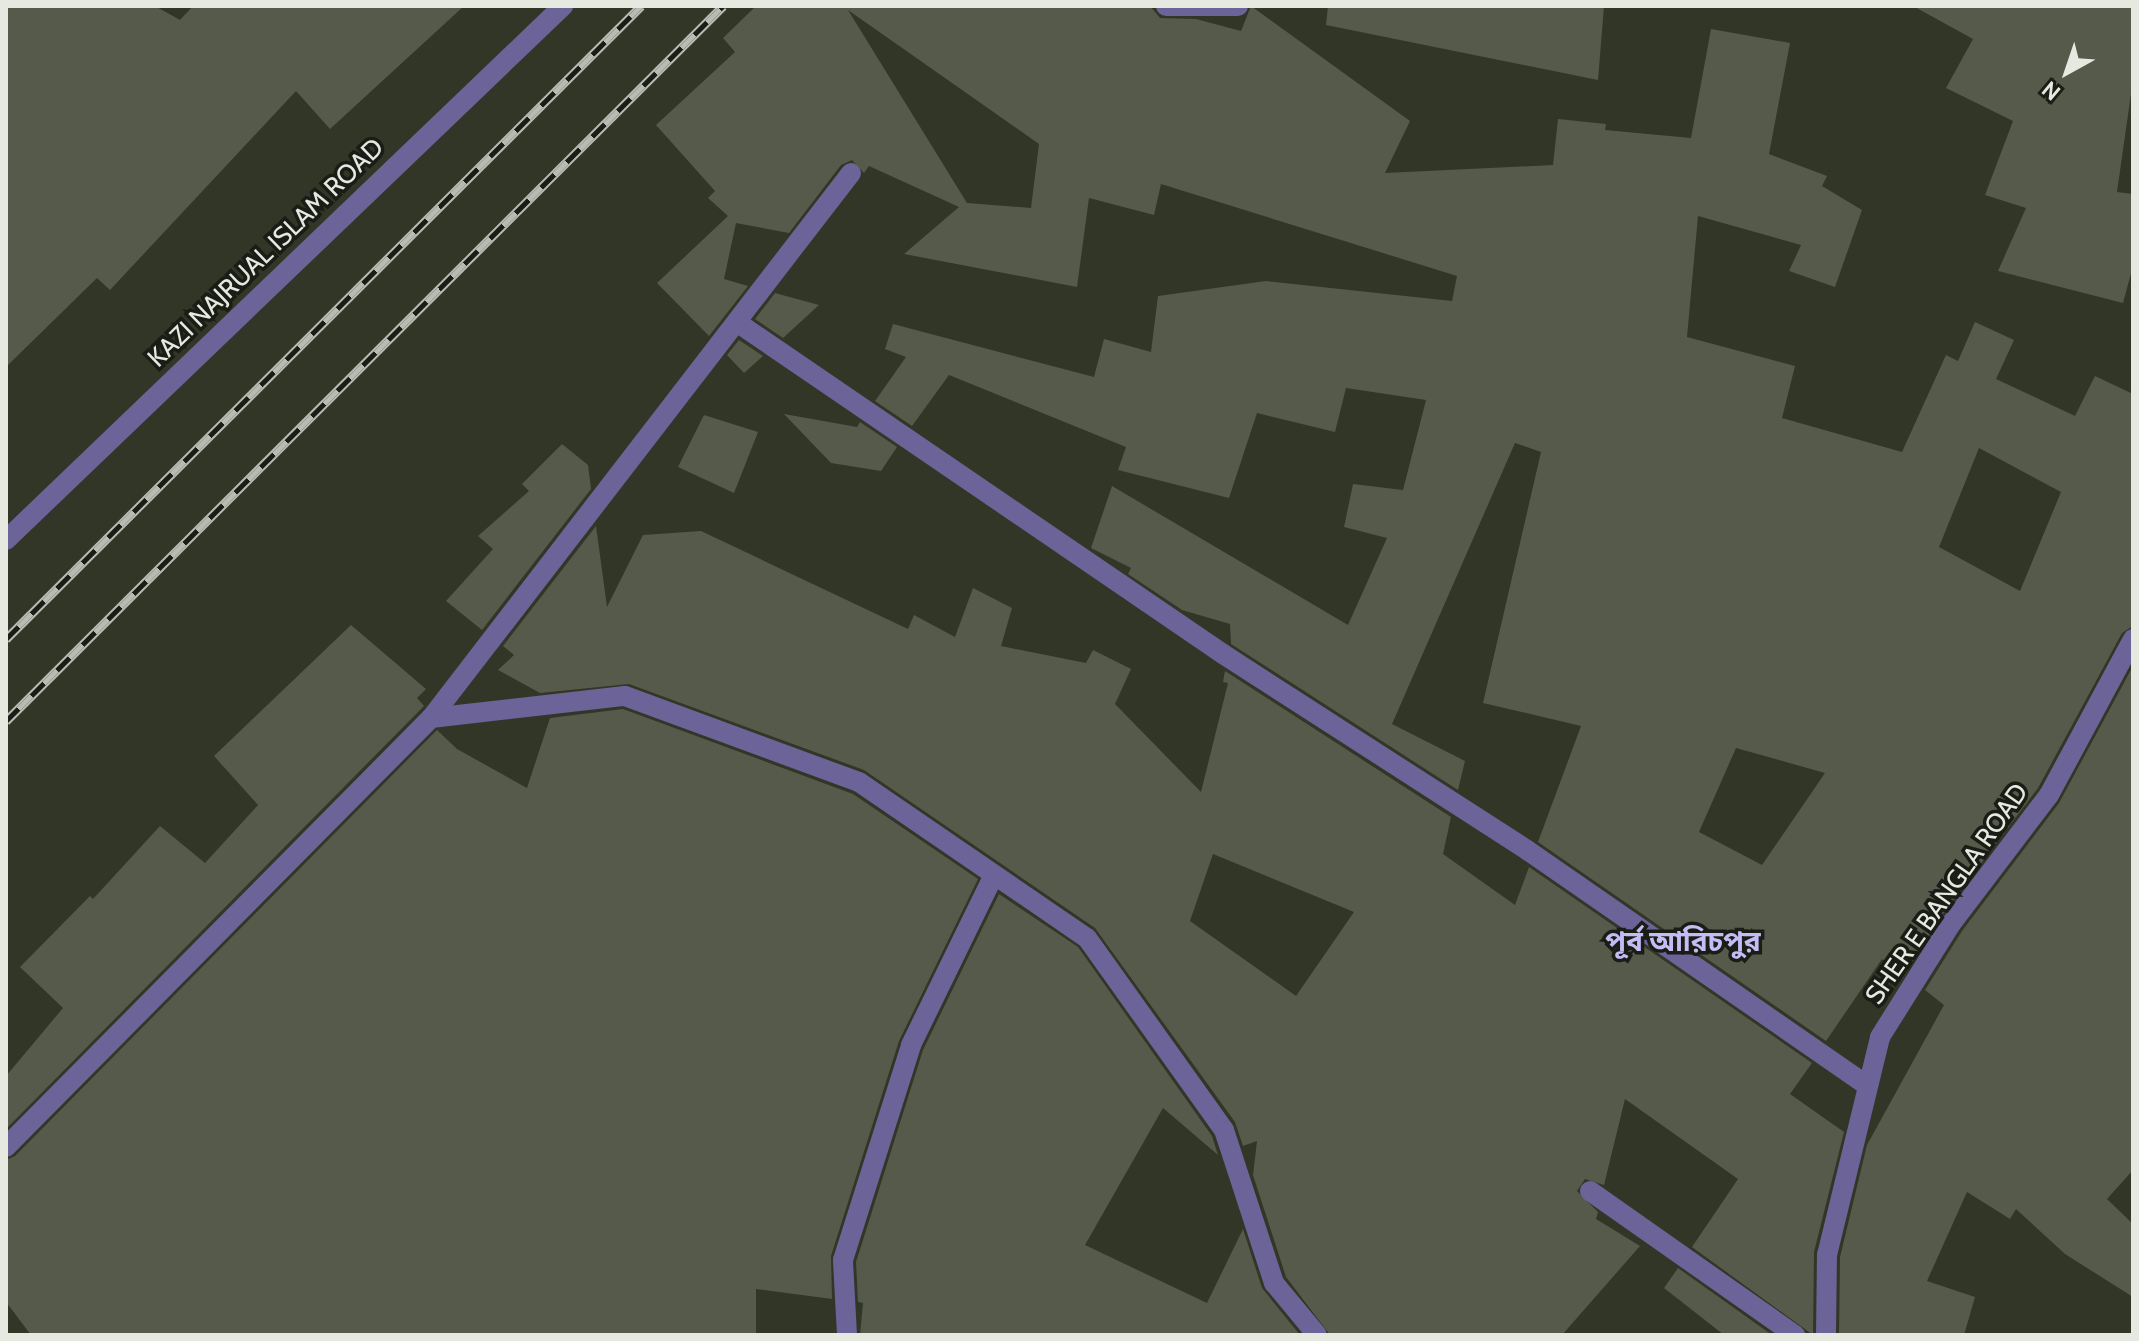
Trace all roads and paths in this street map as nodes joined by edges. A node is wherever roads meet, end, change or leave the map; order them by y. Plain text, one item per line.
1 (563, 6) edge
2 (1166, 6) edge
3 (1238, 6) edge
4 (851, 173) dead end
5 (738, 323) junction
6 (6, 540) edge
7 (2133, 639) edge
8 (431, 718) junction
9 (994, 875) junction
10 (1865, 1084) junction
11 (6, 1147) edge
12 (1590, 1191) dead end
13 (847, 1335) edge
14 (1317, 1335) edge
15 (1795, 1335) edge
16 (1826, 1335) edge

1 - 6 street, KAZI NAJRUAL ISLAM ROAD
2 - 3 street
4 - 5 street
5 - 8 street
5 - 10 street
7 - 10 street, SHER E BANGLA ROAD
8 - 9 street
8 - 11 street
9 - 13 street
9 - 14 street
10 - 16 street, SHER E BANGLA ROAD
12 - 15 street

